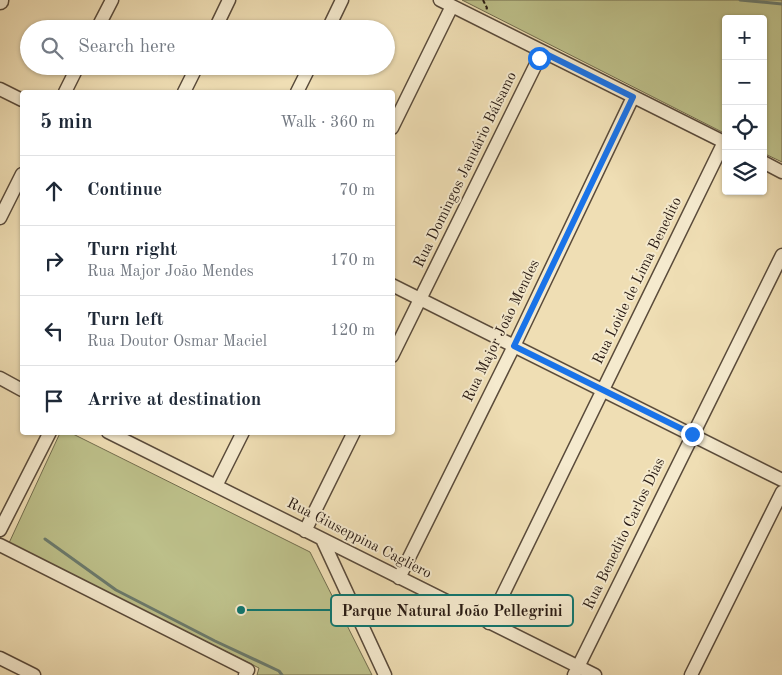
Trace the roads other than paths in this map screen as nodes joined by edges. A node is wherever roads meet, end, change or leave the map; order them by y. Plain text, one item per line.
1 (112, 0) edge
2 (229, 0) edge
3 (342, 0) edge
4 (440, 0) edge
5 (452, 6) junction
6 (102, 20) edge
7 (219, 20) edge
8 (332, 20) edge
9 (542, 52) junction
10 (74, 75) edge
11 (192, 75) edge
12 (306, 75) edge
13 (0, 89) edge
14 (66, 90) edge
15 (185, 90) edge
16 (298, 90) edge
17 (633, 97) junction
18 (20, 99) edge
19 (395, 122) edge
20 (722, 142) edge
21 (722, 149) edge
22 (767, 164) edge
23 (782, 172) edge
24 (20, 178) edge
25 (0, 218) edge
26 (782, 255) edge
27 (395, 286) edge
28 (421, 299) junction
29 (514, 346) junction
30 (395, 350) edge
31 (0, 378) edge
32 (20, 389) edge
33 (603, 390) junction
34 (692, 434) junction
35 (48, 435) edge
36 (241, 435) edge
37 (353, 435) edge
38 (126, 436) edge
39 (782, 480) edge
40 (216, 486) junction
41 (782, 492) edge
42 (0, 530) edge
43 (305, 531) junction
44 (322, 539) junction
45 (0, 545) edge
46 (399, 578) junction
47 (489, 622) junction
48 (0, 658) edge
49 (576, 671) edge
50 (246, 673) edge
51 (34, 675) edge
52 (385, 675) edge
53 (595, 675) edge
54 (691, 675) edge

1 - 6 street
2 - 7 street
3 - 8 street
4 - 5 street
5 - 9 street
5 - 19 street
9 - 17 street
9 - 28 street, Rua Domingos Januário Bálsamo
10 - 14 street
11 - 15 street
12 - 16 street
13 - 18 street
17 - 20 street
17 - 29 street, Rua Major João Mendes
21 - 33 street, Rua Loide de Lima Benedito
22 - 23 street
24 - 25 street
26 - 34 street, Rua Benedito Carlos Dias
27 - 28 street
28 - 29 street
28 - 30 street, Rua Domingos Januário Bálsamo
29 - 33 street
29 - 46 street, Rua Major João Mendes
31 - 32 street
33 - 34 street
33 - 47 street, Rua Loide de Lima Benedito
34 - 39 street
34 - 49 street, Rua Benedito Carlos Dias
35 - 42 street
36 - 40 street
37 - 43 street
38 - 40 street, Rua Giuseppina Cagliero
40 - 43 street, Rua Giuseppina Cagliero
41 - 54 street
43 - 44 street, Rua Giuseppina Cagliero
44 - 46 street, Rua Giuseppina Cagliero
44 - 52 street
45 - 50 street
46 - 47 street, Rua Giuseppina Cagliero
47 - 49 street, Rua Giuseppina Cagliero
48 - 51 street
49 - 53 street, Rua Giuseppina Cagliero

